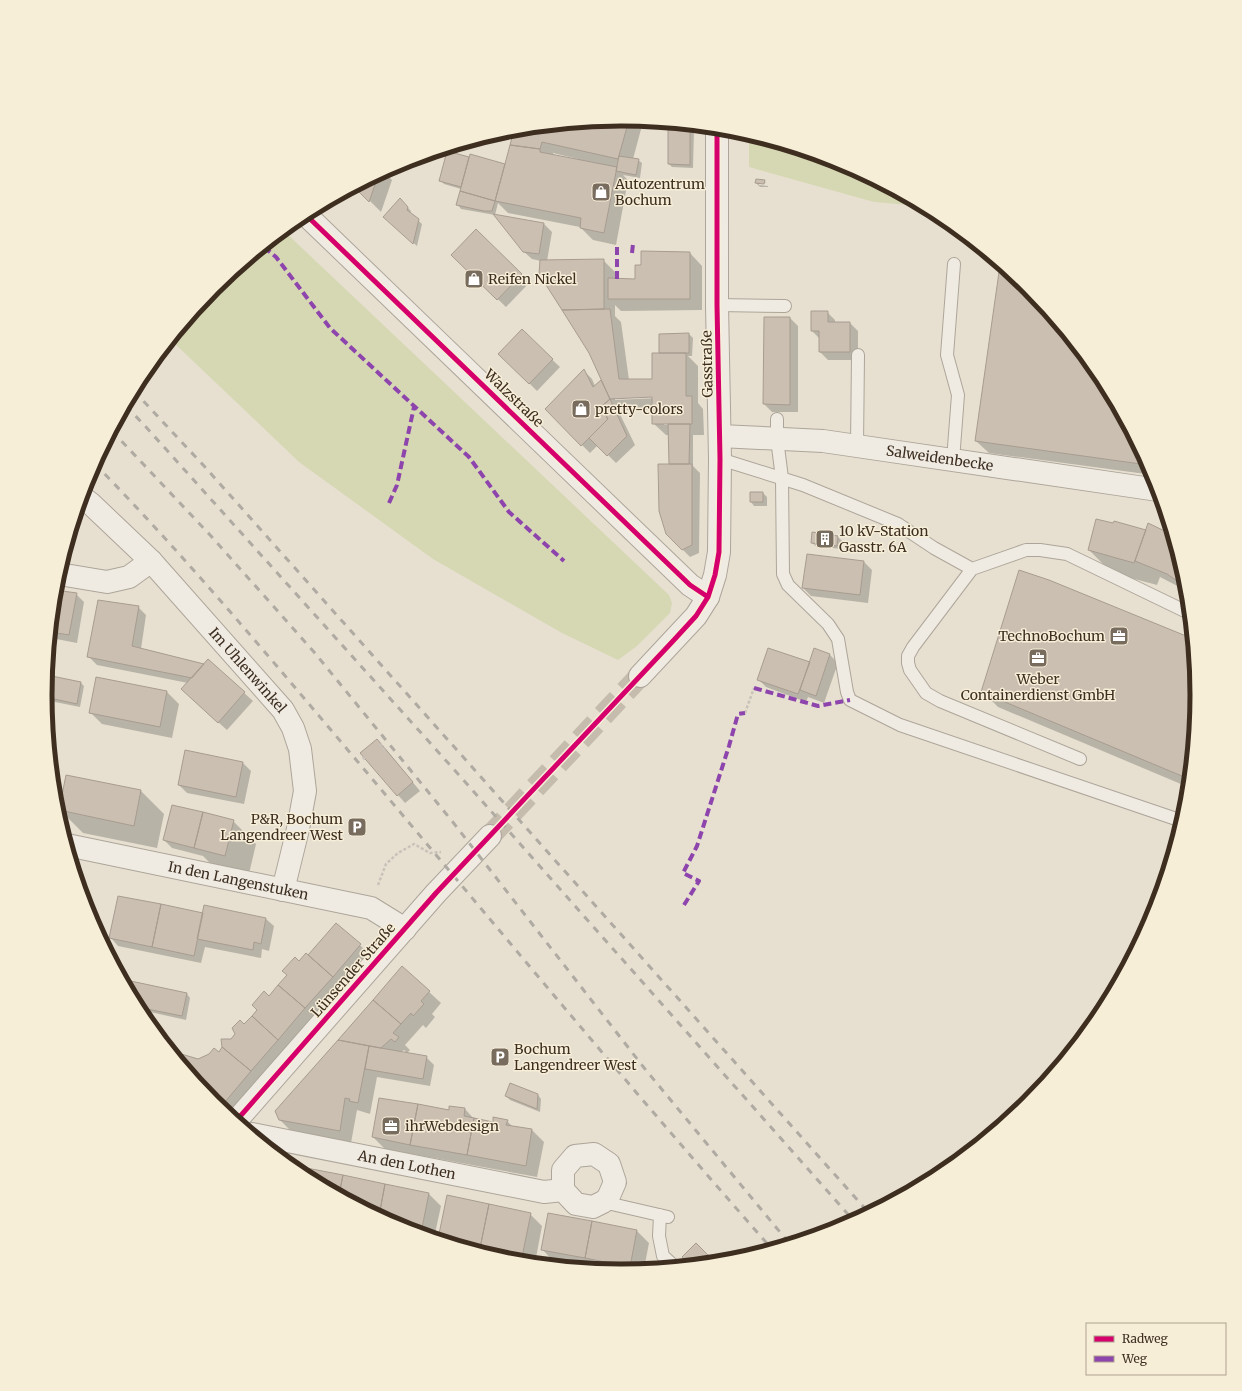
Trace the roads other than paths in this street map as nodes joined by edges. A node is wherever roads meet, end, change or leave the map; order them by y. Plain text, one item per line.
1 (717, 135) edge
2 (311, 219) edge
3 (954, 264) dead end
4 (717, 305) junction
5 (785, 306) dead end
6 (858, 354) dead end
7 (777, 429) junction
8 (720, 436) junction
9 (857, 446) junction
10 (720, 459) junction
11 (954, 460) junction
12 (782, 478) junction
13 (1151, 489) edge
14 (87, 500) edge
15 (151, 561) junction
16 (972, 569) junction
17 (65, 575) edge
18 (708, 597) junction
19 (1183, 610) edge
20 (640, 676) tunnel mouth
21 (1080, 759) dead end
22 (1176, 819) edge
23 (490, 836) tunnel mouth
24 (72, 846) edge
25 (283, 890) junction
26 (405, 929) junction
27 (240, 1117) edge
28 (262, 1136) edge
29 (563, 1190) junction
30 (603, 1202) junction
31 (670, 1262) edge

1 - 4 street, Gasstraße
2 - 18 street, Walzstraße
3 - 11 lane
4 - 5 lane
4 - 8 street, Gasstraße
6 - 9 lane
7 - 8 street, Salweidenbecke
7 - 9 street, Salweidenbecke
7 - 12 lane
8 - 10 street, Gasstraße
9 - 11 street, Salweidenbecke
10 - 12 lane
10 - 18 street, Gasstraße
11 - 13 street, Salweidenbecke
12 - 16 lane
12 - 22 lane
14 - 15 street, Im Uhlenwinkel
15 - 17 street
15 - 25 street, Im Uhlenwinkel
16 - 19 lane
16 - 21 lane
18 - 20 street
23 - 26 street, Lünsender Straße
24 - 25 street, In den Langenstuken
25 - 26 street, In den Langenstuken
26 - 27 street, Lünsender Straße
28 - 29 street, An den Lothen
29 - 30 street
29 - 30 street
30 - 31 lane

